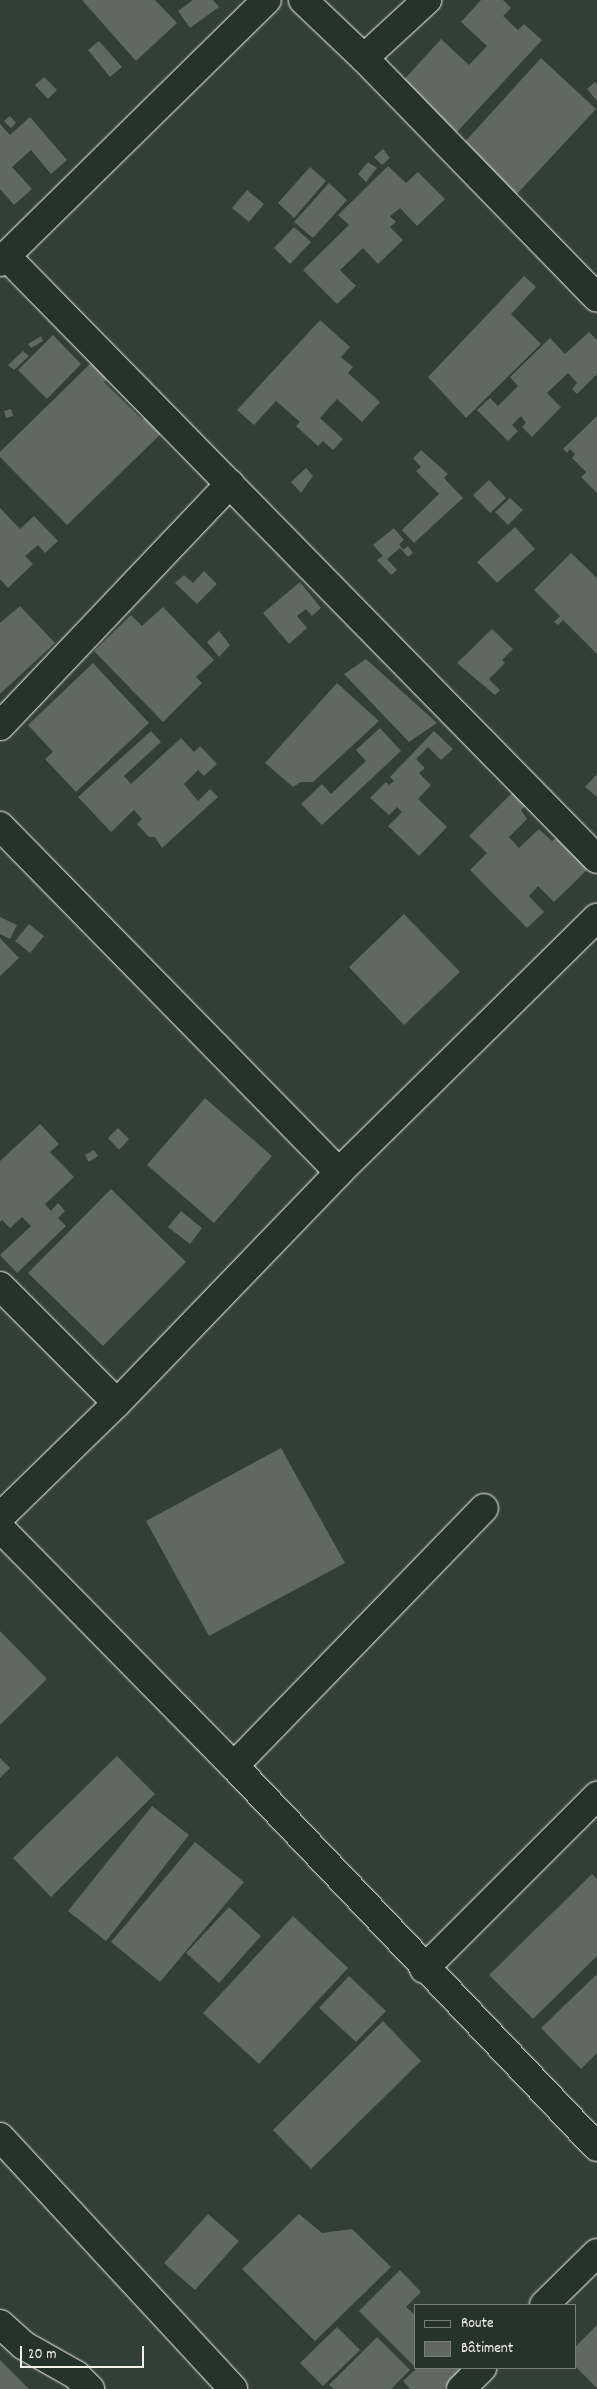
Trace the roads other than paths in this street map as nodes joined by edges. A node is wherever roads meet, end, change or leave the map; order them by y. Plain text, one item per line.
1 (267, 0) edge
2 (302, 0) edge
3 (427, 0) edge
4 (364, 58) junction
5 (3, 259) edge
6 (597, 298) edge
7 (230, 484) junction
8 (0, 726) edge
9 (0, 826) edge
10 (597, 859) edge
11 (597, 918) edge
12 (339, 1172) junction
13 (0, 1286) edge
14 (116, 1403) junction
15 (484, 1508) dead end
16 (0, 1517) edge
17 (0, 1528) edge
18 (234, 1766) junction
19 (597, 1796) edge
20 (424, 1969) junction
21 (0, 2137) edge
22 (597, 2147) edge
23 (597, 2252) edge
24 (545, 2304) edge
25 (0, 2324) edge
26 (481, 2369) edge
27 (221, 2385) edge
28 (90, 2389) edge
29 (461, 2389) edge

1 - 5 street
2 - 4 street
3 - 4 street
4 - 6 street
5 - 7 street
7 - 8 street
7 - 10 street
9 - 12 street
11 - 12 street
12 - 14 street
13 - 14 street
14 - 16 street
15 - 18 street
17 - 18 street
18 - 20 street
19 - 20 street
20 - 22 street
21 - 27 street
23 - 24 street
25 - 28 street
26 - 29 street

